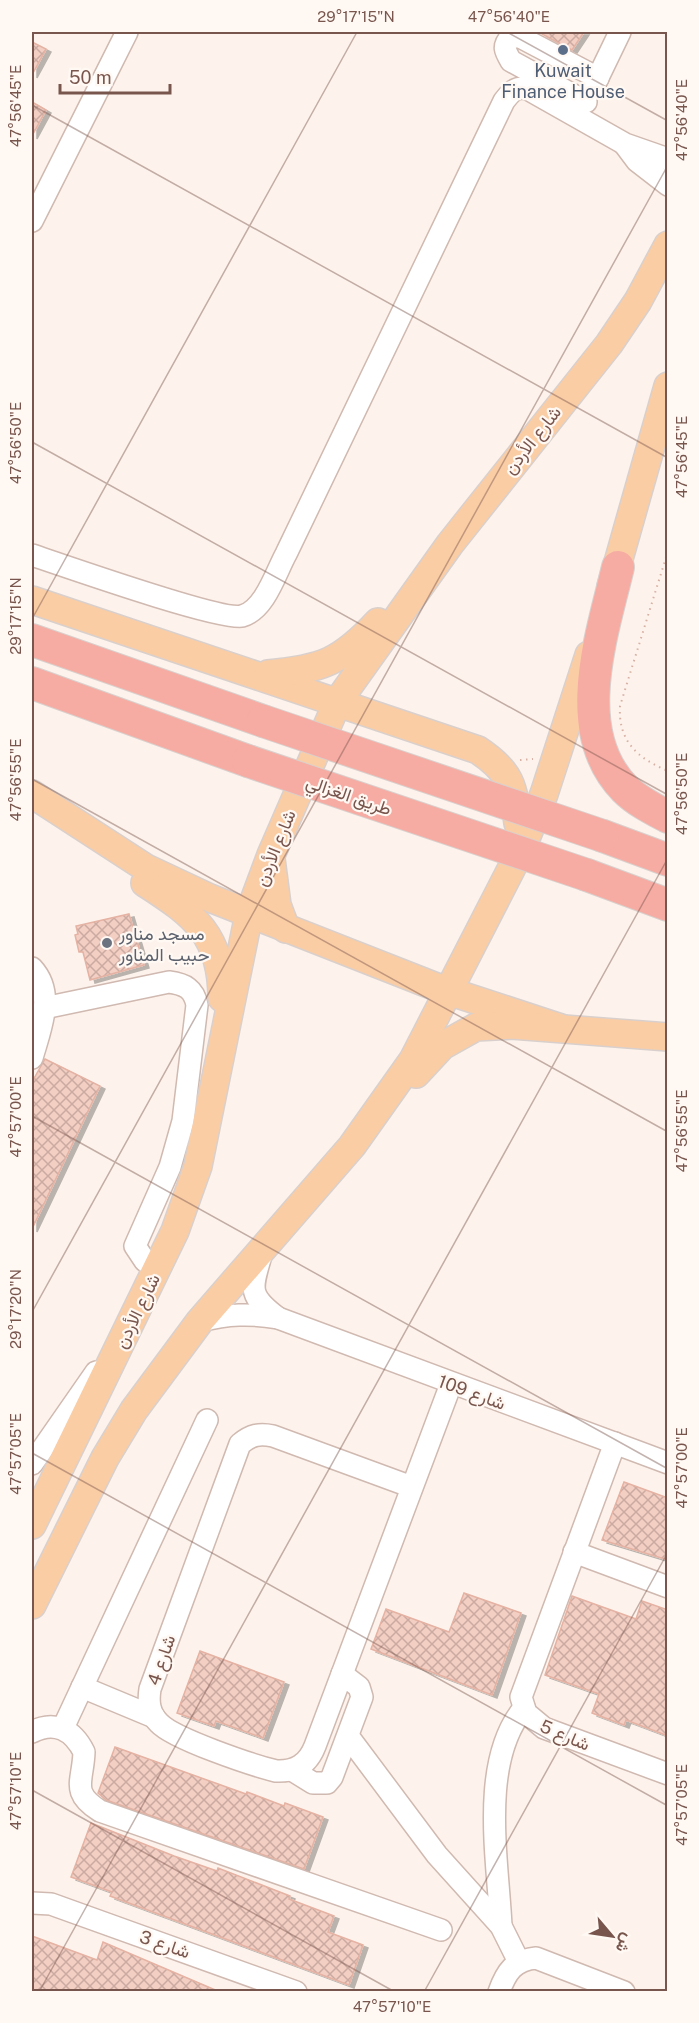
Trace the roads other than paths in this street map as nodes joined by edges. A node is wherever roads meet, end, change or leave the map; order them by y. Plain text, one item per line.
1 (126, 32) edge
2 (620, 32) edge
3 (598, 78) junction
4 (582, 110) junction
5 (625, 144) junction
6 (668, 159) edge
7 (668, 185) edge
8 (32, 221) edge
9 (668, 245) edge
10 (668, 386) edge
11 (450, 544) junction
12 (32, 555) edge
13 (618, 567) junction
14 (32, 600) edge
15 (32, 632) edge
16 (32, 640) edge
17 (229, 666) junction
18 (123, 672) junction
19 (32, 683) edge
20 (338, 701) junction
21 (41, 801) edge
22 (668, 817) edge
23 (522, 848) junction
24 (271, 855) junction
25 (668, 860) edge
26 (668, 905) edge
27 (249, 914) junction
28 (286, 929) junction
29 (469, 948) junction
30 (365, 959) junction
31 (32, 968) edge
32 (448, 991) junction
33 (45, 1008) junction
34 (561, 1028) junction
35 (668, 1037) edge
36 (222, 1048) junction
37 (32, 1058) edge
38 (352, 1146) junction
39 (263, 1246) junction
40 (159, 1266) junction
41 (278, 1318) junction
42 (133, 1320) junction
43 (200, 1321) junction
44 (451, 1384) junction
45 (207, 1420) dead end
46 (615, 1443) junction
47 (668, 1463) edge
48 (32, 1464) edge
49 (412, 1487) junction
50 (32, 1524) edge
51 (574, 1552) junction
52 (668, 1587) edge
53 (32, 1605) edge
54 (342, 1674) junction
55 (82, 1687) junction
56 (524, 1708) junction
57 (154, 1717) junction
58 (63, 1728) junction
59 (32, 1732) edge
60 (348, 1736) junction
61 (292, 1770) junction
62 (668, 1774) edge
63 (32, 1903) edge
64 (501, 1926) junction
65 (441, 1930) dead end
66 (519, 1962) junction
67 (297, 1992) edge
68 (500, 1992) edge
69 (624, 1992) edge

1 - 8 street
2 - 3 street
3 - 4 street
3 - 4 street
4 - 5 street
4 - 12 street
5 - 6 street
5 - 7 street
9 - 11 main road, شارع الأردن
10 - 13 main road
11 - 17 main road
11 - 20 main road, شارع الأردن
13 - 22 highway
13 - 23 main road
14 - 17 main road
15 - 18 highway
16 - 18 highway
17 - 20 main road
18 - 25 highway, bridge
19 - 26 highway, طريق الغزالي, bridge
20 - 23 main road
20 - 24 main road, شارع الأردن
21 - 27 main road
21 - 36 main road
23 - 29 main road
24 - 27 main road, شارع الأردن
24 - 28 main road
27 - 28 main road
27 - 36 main road, شارع الأردن
28 - 30 main road
29 - 30 main road
29 - 32 main road
30 - 32 main road
31 - 33 street
32 - 34 main road
32 - 38 main road
33 - 37 street
33 - 40 street
34 - 35 main road
34 - 38 main road
36 - 40 main road, شارع الأردن
38 - 39 main road
39 - 41 street, شارع 109
39 - 43 main road
40 - 42 main road, شارع الأردن
41 - 43 street, شارع 109
41 - 44 street, شارع 109
42 - 48 street
42 - 50 main road, شارع الأردن
43 - 53 main road
44 - 46 street, شارع 109
44 - 49 street
45 - 55 street
46 - 47 street, شارع 109
46 - 51 street, شارع 5
49 - 54 street
49 - 57 street, شارع 4
51 - 52 street
51 - 56 street, شارع 5
54 - 60 street
54 - 61 street
55 - 57 street
55 - 58 street
56 - 62 street, شارع 5
56 - 64 street
57 - 61 street
58 - 59 street
58 - 65 street
60 - 61 street
60 - 64 street
63 - 67 street, شارع 3
64 - 66 street
66 - 68 street
66 - 69 street

